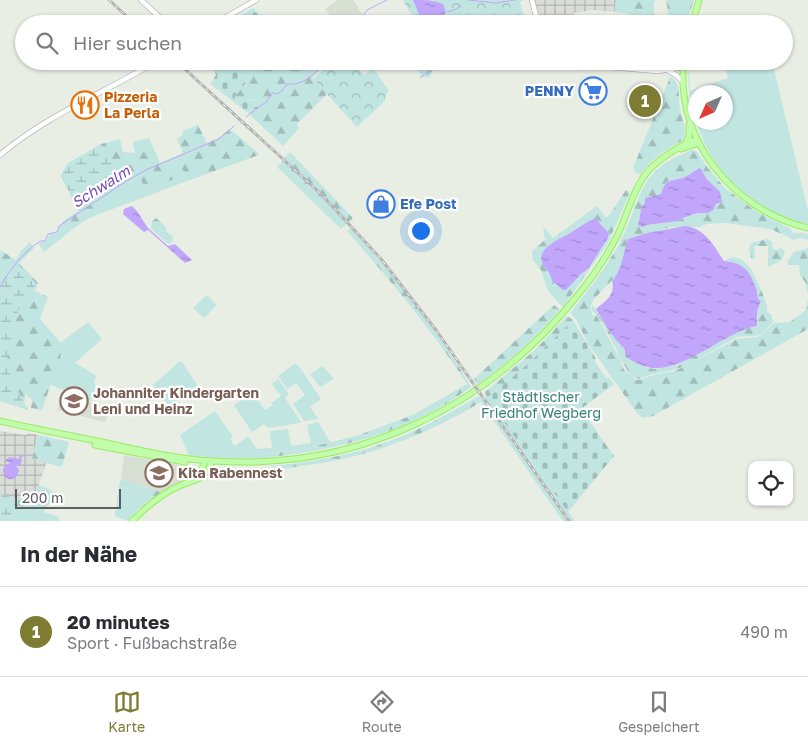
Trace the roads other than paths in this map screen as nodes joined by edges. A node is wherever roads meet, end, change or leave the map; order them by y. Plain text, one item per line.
1 (141, 0) edge
2 (256, 0) edge
3 (532, 0) edge
4 (699, 0) edge
5 (157, 15) edge
6 (230, 15) edge
7 (536, 15) edge
8 (695, 15) edge
9 (140, 70) edge
10 (667, 70) edge
11 (683, 70) edge
12 (683, 82) junction
13 (688, 117) edge
14 (689, 130) edge
15 (694, 130) edge
16 (699, 143) junction
17 (686, 144) junction
18 (676, 150) junction
19 (0, 155) edge
20 (808, 228) edge
21 (0, 422) edge
22 (208, 463) junction
23 (132, 521) edge

1 - 5 street
2 - 6 street
3 - 7 street
4 - 8 main road
9 - 19 street
10 - 12 street
11 - 12 main road
12 - 13 main road
14 - 17 main road
15 - 16 main road
16 - 17 main road
16 - 18 main road
16 - 20 main road
17 - 18 main road
18 - 22 main road
21 - 22 main road
22 - 23 main road

